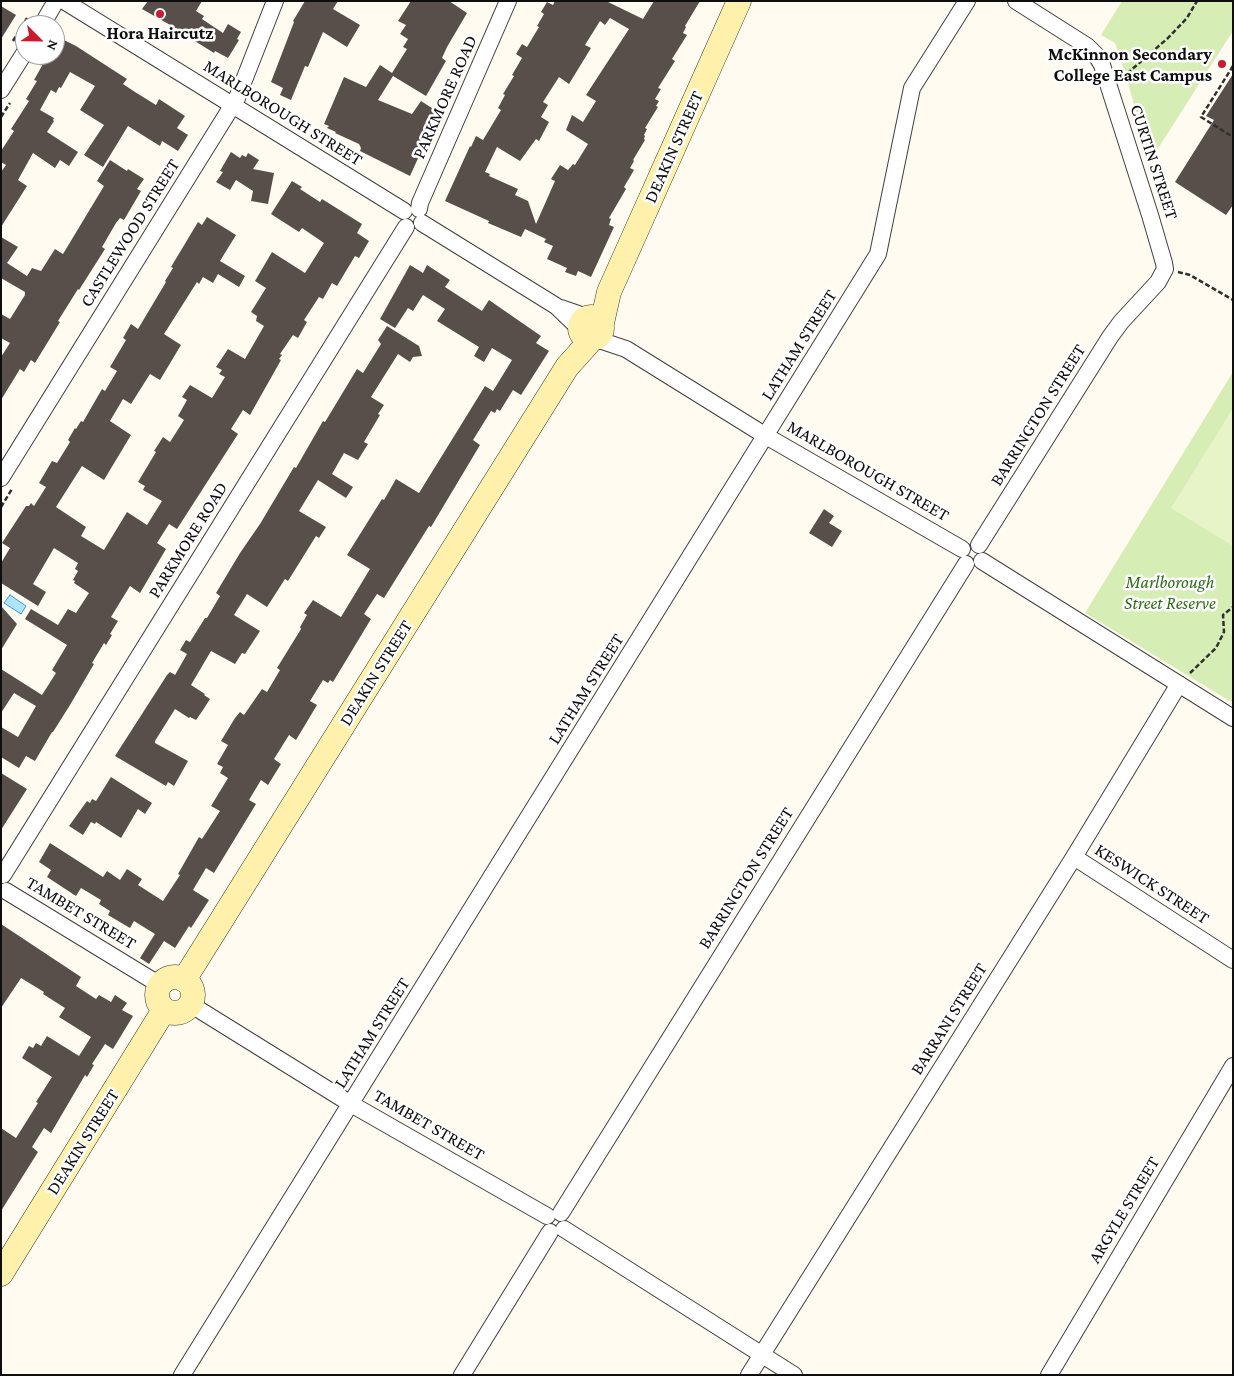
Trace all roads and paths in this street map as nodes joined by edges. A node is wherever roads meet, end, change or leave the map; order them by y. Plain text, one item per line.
1 (56, 1) edge
2 (64, 1) edge
3 (275, 1) edge
4 (508, 1) edge
5 (739, 1) edge
6 (967, 1) edge
7 (1016, 1) edge
8 (1197, 1) edge
9 (41, 15) edge
10 (15, 55) edge
11 (1233, 66) edge
12 (1107, 81) junction
13 (1, 90) edge
14 (233, 106) junction
15 (1233, 137) edge
16 (413, 217) junction
17 (1165, 269) junction
18 (1233, 300) edge
19 (591, 328) junction
20 (766, 436) junction
21 (1, 478) edge
22 (979, 545) junction
23 (964, 557) junction
24 (982, 561) junction
25 (1233, 607) edge
26 (1179, 684) junction
27 (1233, 718) edge
28 (1074, 857) junction
29 (2, 875) edge
30 (4, 894) edge
31 (1233, 960) edge
32 (184, 980) junction
33 (160, 985) junction
34 (190, 1004) junction
35 (164, 1010) junction
36 (1233, 1066) edge
37 (351, 1104) junction
38 (556, 1223) junction
39 (1, 1274) edge
40 (761, 1355) junction
41 (182, 1375) edge
42 (462, 1375) edge
43 (749, 1375) edge
44 (794, 1375) edge
45 (1050, 1375) edge

1 - 9 street
2 - 14 street, MARLBOROUGH STREET
3 - 14 street, CASTLEWOOD STREET
4 - 16 street, PARKMORE ROAD
5 - 19 street, DEAKIN STREET
6 - 20 street, LATHAM STREET
7 - 12 street, CURTIN STREET
8 - 12 path
10 - 13 street
11 - 15 path
12 - 17 street, CURTIN STREET
14 - 16 street, MARLBOROUGH STREET
14 - 21 street, CASTLEWOOD STREET
16 - 19 street, MARLBOROUGH STREET
16 - 29 street, PARKMORE ROAD
17 - 18 path
17 - 22 street, BARRINGTON STREET
19 - 20 street, MARLBOROUGH STREET
19 - 32 street, DEAKIN STREET
20 - 23 street, MARLBOROUGH STREET
20 - 37 street, LATHAM STREET
22 - 23 street
22 - 24 street
23 - 24 street
23 - 38 street, BARRINGTON STREET
24 - 26 street
25 - 26 path
26 - 27 street
26 - 28 street, BARRANI STREET
28 - 31 street, KESWICK STREET
28 - 40 street, BARRANI STREET
29 - 30 street
30 - 33 street, TAMBET STREET
32 - 33 street
32 - 34 street
33 - 35 street
34 - 35 street
34 - 37 street, TAMBET STREET
35 - 39 street, DEAKIN STREET
36 - 45 street, ARGYLE STREET
37 - 38 street, TAMBET STREET
37 - 41 street, LATHAM STREET
38 - 40 street, TAMBET STREET
38 - 42 street, BARRINGTON STREET
40 - 43 street, BARRANI STREET
40 - 44 street, TAMBET STREET

